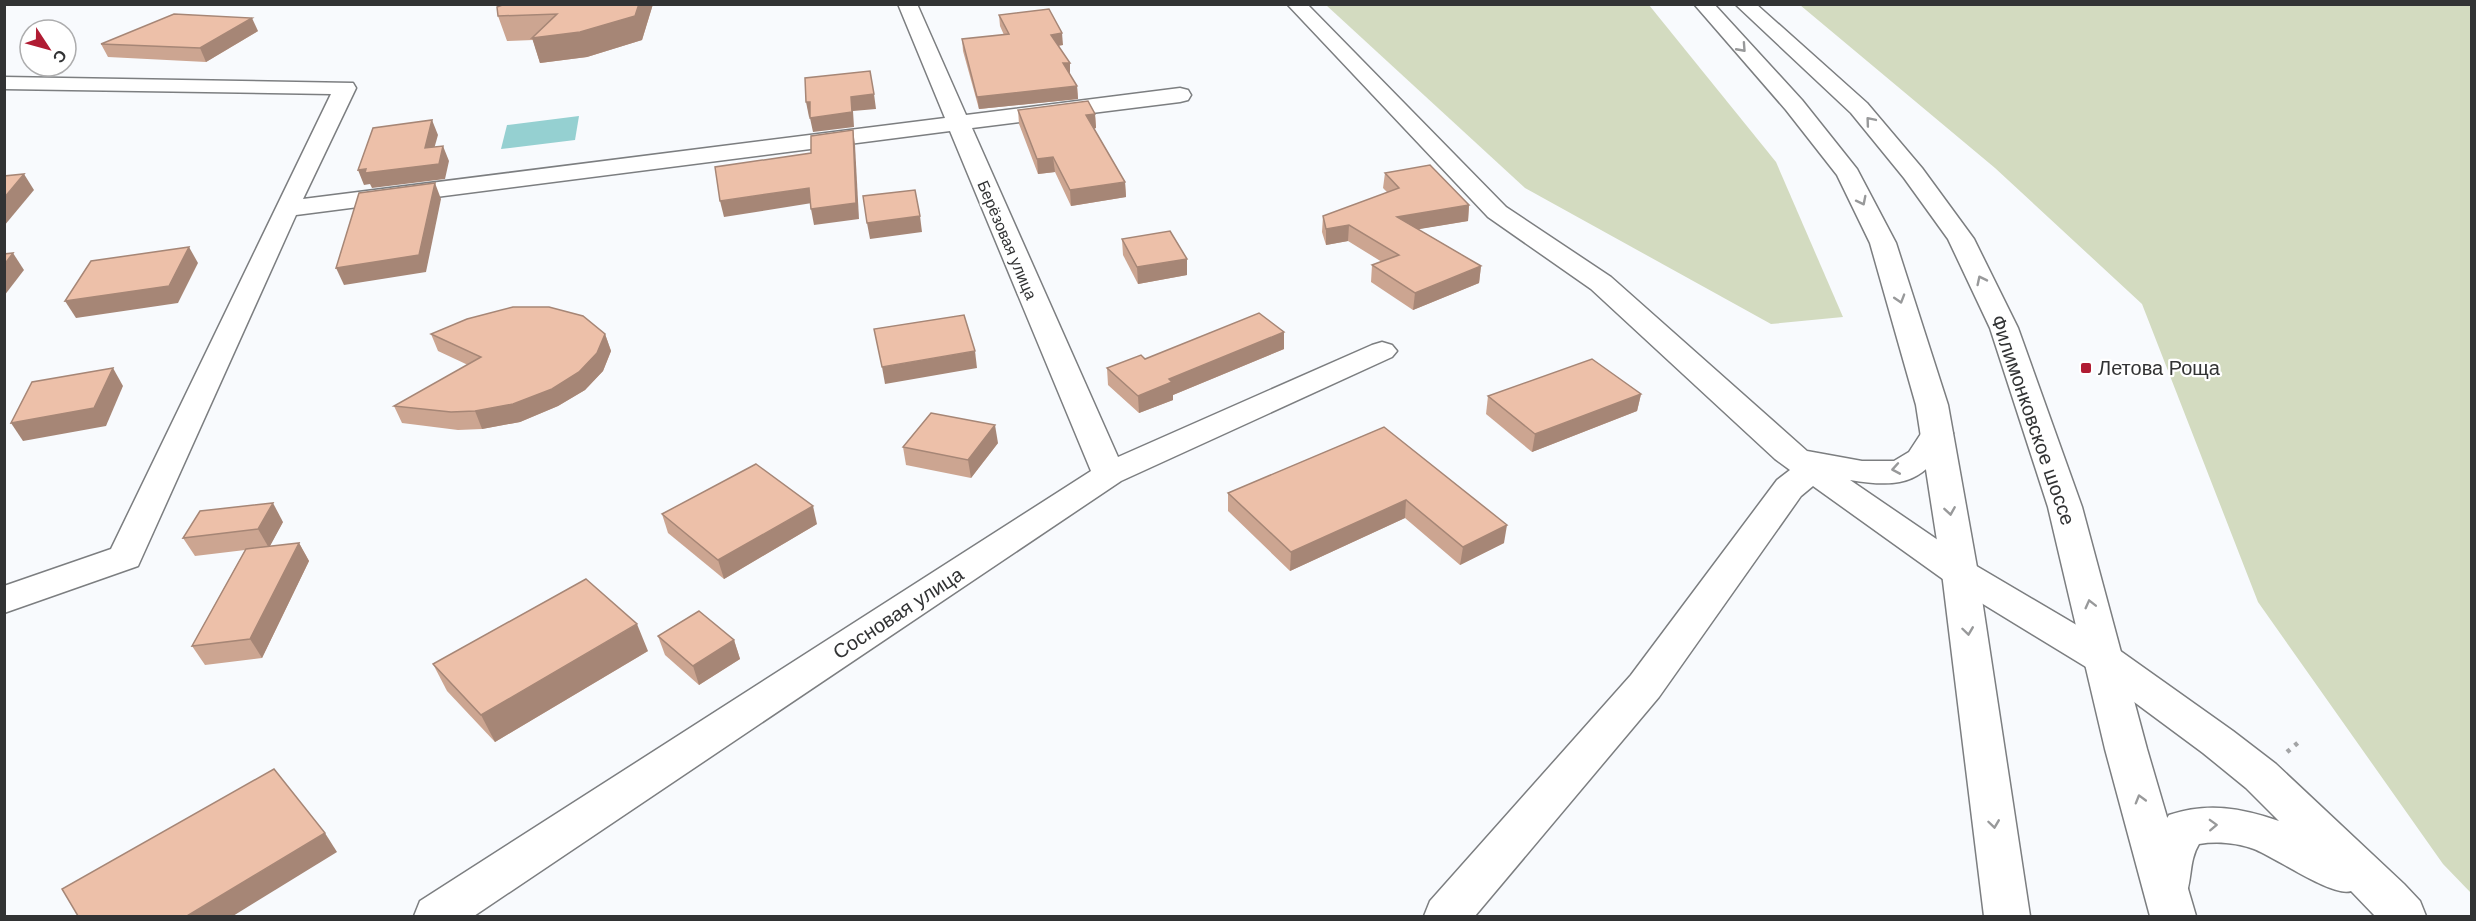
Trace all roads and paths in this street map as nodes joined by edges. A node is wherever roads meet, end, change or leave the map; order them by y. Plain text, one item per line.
1 (907, 4) edge
2 (1296, 4) edge
3 (1703, 4) edge
4 (1744, 4) edge
5 (12, 83) edge
6 (1180, 94) dead end
7 (4, 100) edge
8 (957, 124) junction
9 (286, 209) junction
10 (1382, 351) dead end
11 (1937, 433) junction
12 (1800, 461) junction
13 (1109, 474) junction
14 (1960, 573) junction
15 (4, 600) edge
16 (2104, 660) junction
17 (2171, 906) edge
18 (2396, 907) edge
19 (437, 916) edge
20 (1447, 916) edge
21 (2007, 916) edge

1 - 8 main road, Берёзовая улица
2 - 12 main road
3 -> 11 main road
16 -> 4 main road, Филимонковское шоссе
5 - 7 main road
5 - 9 main road
6 - 8 main road
8 - 9 main road
8 - 13 main road, Берёзовая улица
9 - 15 main road
10 - 13 main road, Сосновая улица
11 -> 12 main road
11 -> 14 main road
12 - 14 main road
12 - 20 main road
13 - 19 main road, Сосновая улица
14 - 16 main road
14 -> 21 main road
17 -> 16 main road, Филимонковское шоссе
16 - 18 main road
17 -> 18 main road

